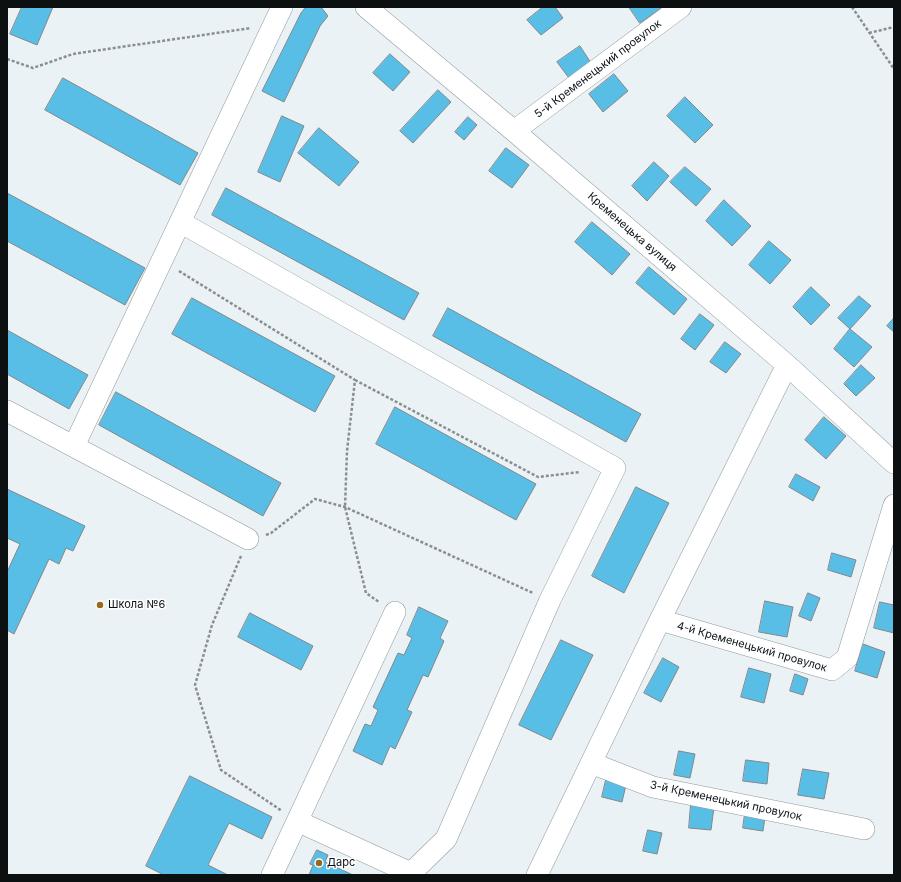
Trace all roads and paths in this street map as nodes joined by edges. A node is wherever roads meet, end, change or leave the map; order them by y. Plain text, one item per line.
1 (366, 7) edge
2 (681, 7) edge
3 (852, 7) edge
4 (278, 16) edge
5 (894, 27) edge
6 (869, 33) junction
7 (7, 59) edge
8 (894, 70) edge
9 (514, 131) junction
10 (180, 222) junction
11 (162, 260) junction
12 (787, 365) junction
13 (355, 380) junction
14 (7, 411) edge
15 (74, 446) junction
16 (894, 463) edge
17 (584, 471) dead end
18 (894, 505) edge
19 (345, 507) junction
20 (248, 539) junction
21 (550, 600) junction
22 (395, 612) joint
23 (660, 620) junction
24 (591, 762) junction
25 (297, 821) junction
26 (864, 829) dead end
27 (272, 875) edge
28 (536, 875) edge

1 - 9 street, Кременецька вулиця
2 - 9 street, 5-й Кременецький провулок
3 - 6 path
4 - 7 path
4 - 10 street
5 - 6 path
6 - 8 path
9 - 12 street, Кременецька вулиця
10 - 11 street
10 - 21 street
11 - 13 path
11 - 15 street
12 - 16 street, Кременецька вулиця
12 - 23 street
13 - 17 path
13 - 19 path
14 - 15 street
15 - 20 street
18 - 23 street, 4-й Кременецький провулок
19 - 20 path
19 - 21 path
19 - 22 path
20 - 25 path
21 - 25 street
22 - 25 street
23 - 24 street
24 - 26 street, 3-й Кременецький провулок
24 - 28 street
25 - 27 street

